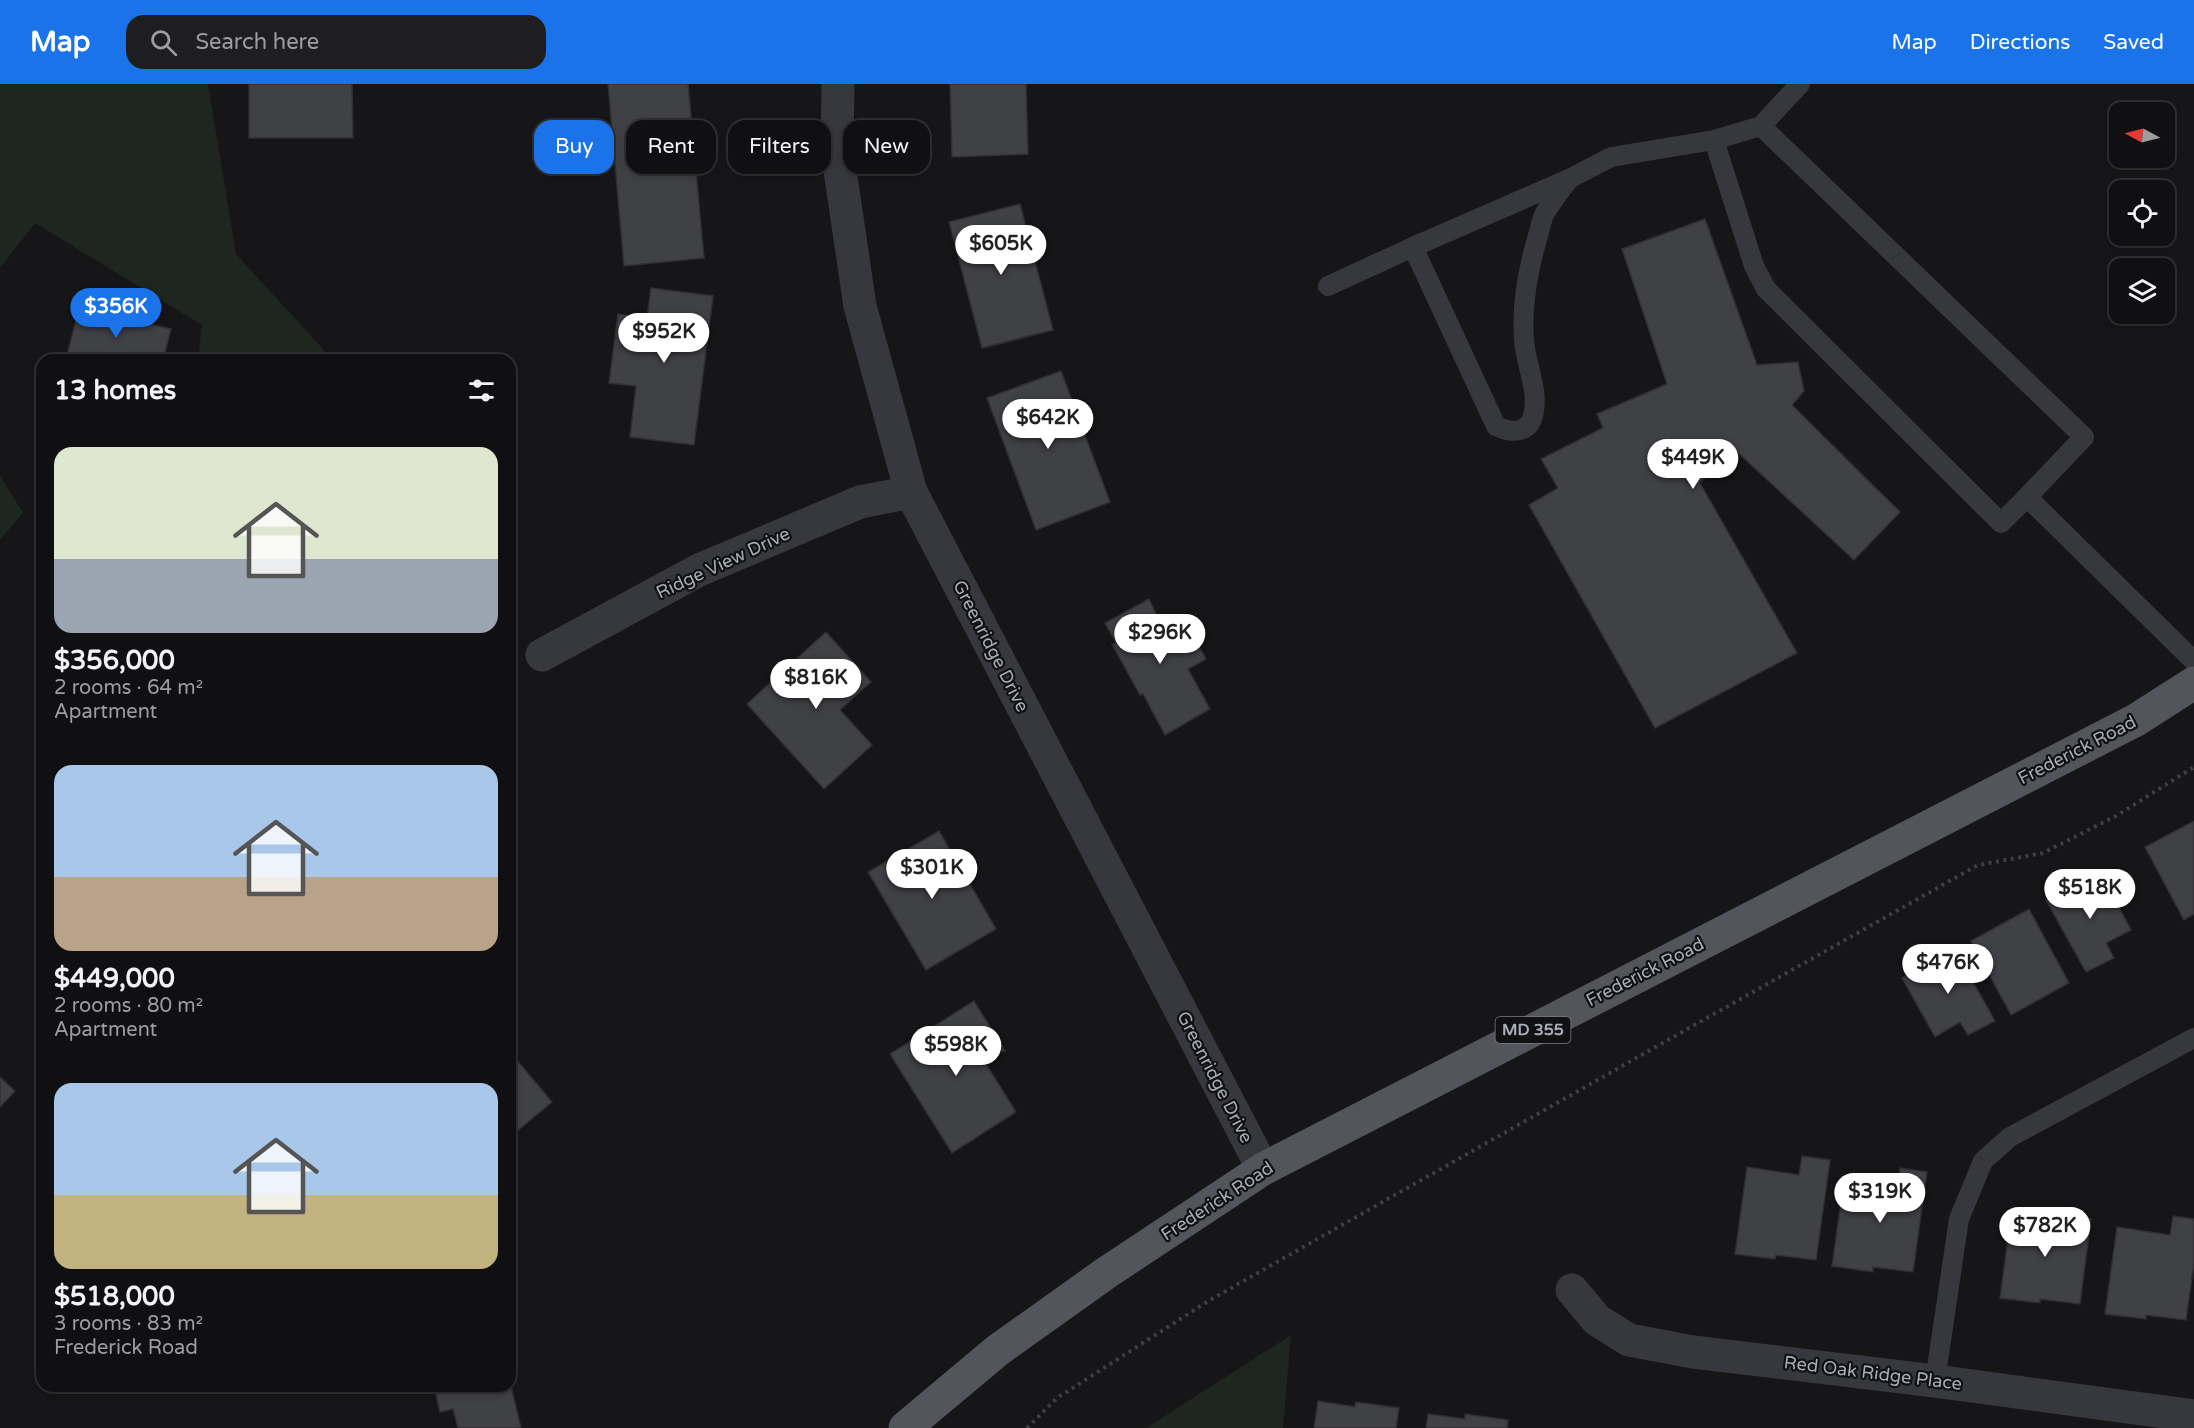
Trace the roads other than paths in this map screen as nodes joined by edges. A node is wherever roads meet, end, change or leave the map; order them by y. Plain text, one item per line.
1 (838, 84) edge
2 (1800, 84) edge
3 (1761, 126) junction
4 (1714, 140) junction
5 (1569, 179) junction
6 (1413, 247) junction
7 (1328, 286) dead end
8 (911, 492) junction
9 (2027, 497) junction
10 (542, 655) dead end
11 (2194, 661) edge
12 (2194, 683) edge
13 (2194, 1038) edge
14 (1263, 1169) junction
15 (1572, 1290) dead end
16 (1935, 1380) junction
17 (2194, 1416) edge
18 (905, 1428) edge

1 - 8 street, Greenridge Drive
2 - 3 lane
3 - 4 lane
3 - 9 lane
4 - 5 lane
4 - 9 lane
5 - 6 lane
5 - 6 lane
6 - 7 lane
8 - 10 street, Ridge View Drive
8 - 14 street, Greenridge Drive
9 - 11 lane
12 - 14 main road, Frederick Road / MD 355
13 - 16 lane
14 - 18 main road, Frederick Road / MD 355
15 - 16 street, Red Oak Ridge Place
16 - 17 street, Red Oak Ridge Place

